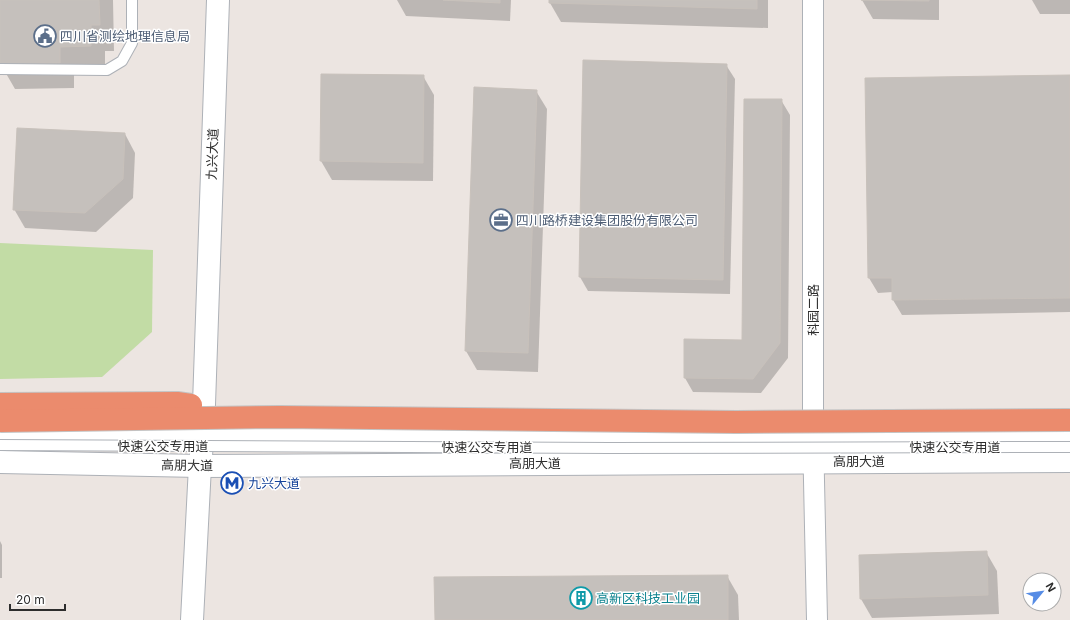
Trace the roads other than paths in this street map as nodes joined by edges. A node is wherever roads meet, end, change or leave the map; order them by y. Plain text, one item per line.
1 (132, 0) edge
2 (218, 0) edge
3 (813, 0) edge
4 (0, 69) edge
5 (0, 404) edge
6 (280, 417) junction
7 (1070, 420) edge
8 (0, 421) edge
9 (0, 431) edge
10 (203, 434) junction
11 (813, 434) junction
12 (1070, 434) edge
13 (0, 445) edge
14 (1070, 447) edge
15 (1070, 461) edge
16 (0, 462) edge
17 (814, 462) junction
18 (200, 466) junction
19 (192, 620) edge
20 (817, 620) edge

1 - 4 lane
2 - 10 main road, 九兴大道
3 - 11 street, 科园二路
5 - 6 highway, bridge
6 - 7 highway, bridge
6 - 8 highway, bridge
9 - 10 main road, 高朋大道
10 - 11 main road, 高朋大道
10 - 18 main road, 九兴大道
11 - 12 main road, 高朋大道
11 - 17 street, 科园二路
13 - 14 lane, 快速公交专用道, bridge
15 - 17 main road, 高朋大道
16 - 18 main road, 高朋大道
17 - 18 main road, 高朋大道
17 - 20 street, 科园二路
18 - 19 main road, 九兴大道

